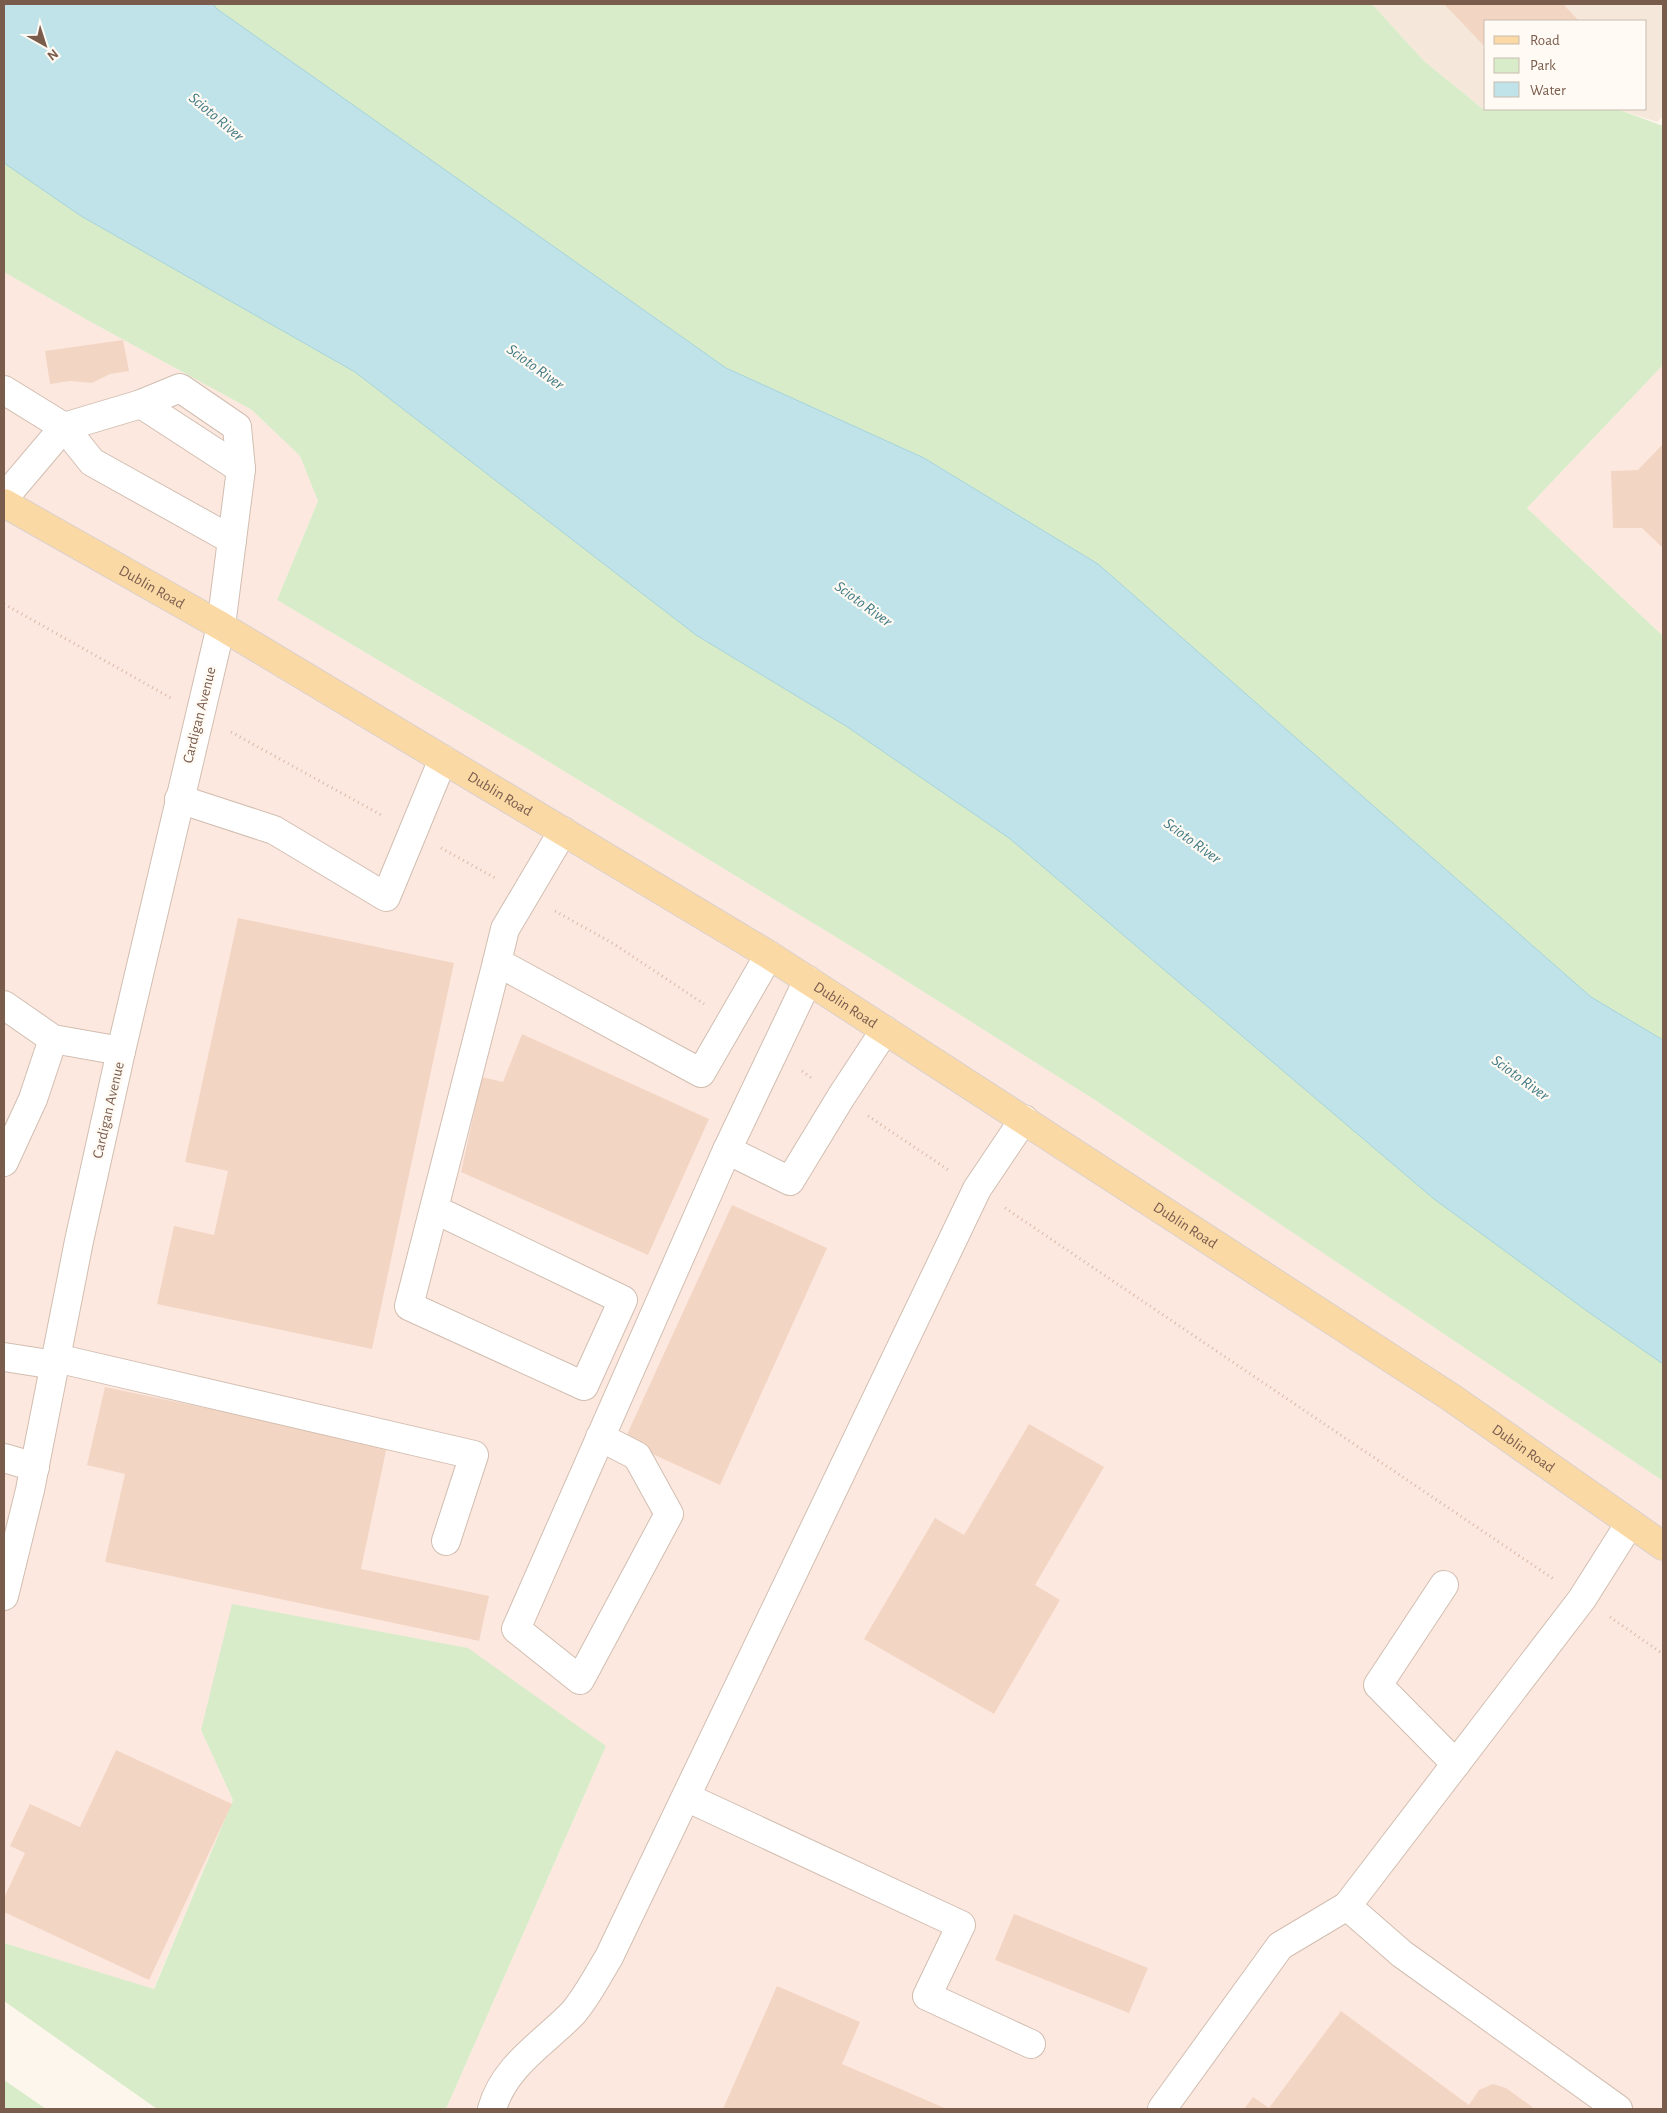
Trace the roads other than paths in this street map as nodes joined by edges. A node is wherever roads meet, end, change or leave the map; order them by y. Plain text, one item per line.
1 (4, 390) edge
2 (64, 426) junction
3 (4, 498) edge
4 (4, 503) edge
5 (232, 540) junction
6 (221, 626) junction
7 (443, 759) junction
8 (179, 799) junction
9 (563, 831) junction
10 (769, 955) junction
11 (497, 962) junction
12 (808, 980) junction
13 (4, 1005) edge
14 (885, 1030) junction
15 (54, 1039) junction
16 (121, 1051) junction
17 (1024, 1119) junction
18 (727, 1150) junction
19 (4, 1162) edge
20 (434, 1209) junction
21 (4, 1357) edge
22 (55, 1362) junction
23 (600, 1437) junction
24 (4, 1458) edge
25 (35, 1467) junction
26 (1630, 1523) junction
27 (446, 1541) dead end
28 (10, 1545) edge
29 (1663, 1546) edge
30 (1444, 1585) dead end
31 (4, 1596) edge
32 (1456, 1764) junction
33 (686, 1797) junction
34 (1348, 1906) junction
35 (1031, 2044) dead end
36 (492, 2109) edge
37 (1162, 2109) edge
38 (1618, 2109) edge

1 - 2 street
2 - 3 street
2 - 5 street
2 - 5 street, Cardigan Avenue
4 - 6 main road, Dublin Road
5 - 6 street, Cardigan Avenue
6 - 7 main road, Dublin Road
6 - 8 street, Cardigan Avenue
7 - 8 street
7 - 9 main road, Dublin Road
8 - 16 street, Cardigan Avenue
9 - 10 main road, Dublin Road
9 - 11 street
10 - 11 street
10 - 12 main road, Dublin Road
11 - 20 street
12 - 14 main road, Dublin Road
12 - 18 street
13 - 15 street
14 - 17 main road, Dublin Road
14 - 18 street
15 - 16 street
15 - 19 street
16 - 22 street, Cardigan Avenue
17 - 26 main road, Dublin Road
17 - 33 street
18 - 23 street
20 - 20 street
21 - 22 street
22 - 25 street, Cardigan Avenue
22 - 27 street
23 - 23 street
24 - 25 street
25 - 28 street, Cardigan Avenue
26 - 29 main road, Dublin Road
26 - 32 street
28 - 31 street, Cardigan Avenue
30 - 32 street
32 - 34 street
33 - 35 street
33 - 36 street
34 - 37 street
34 - 38 street

